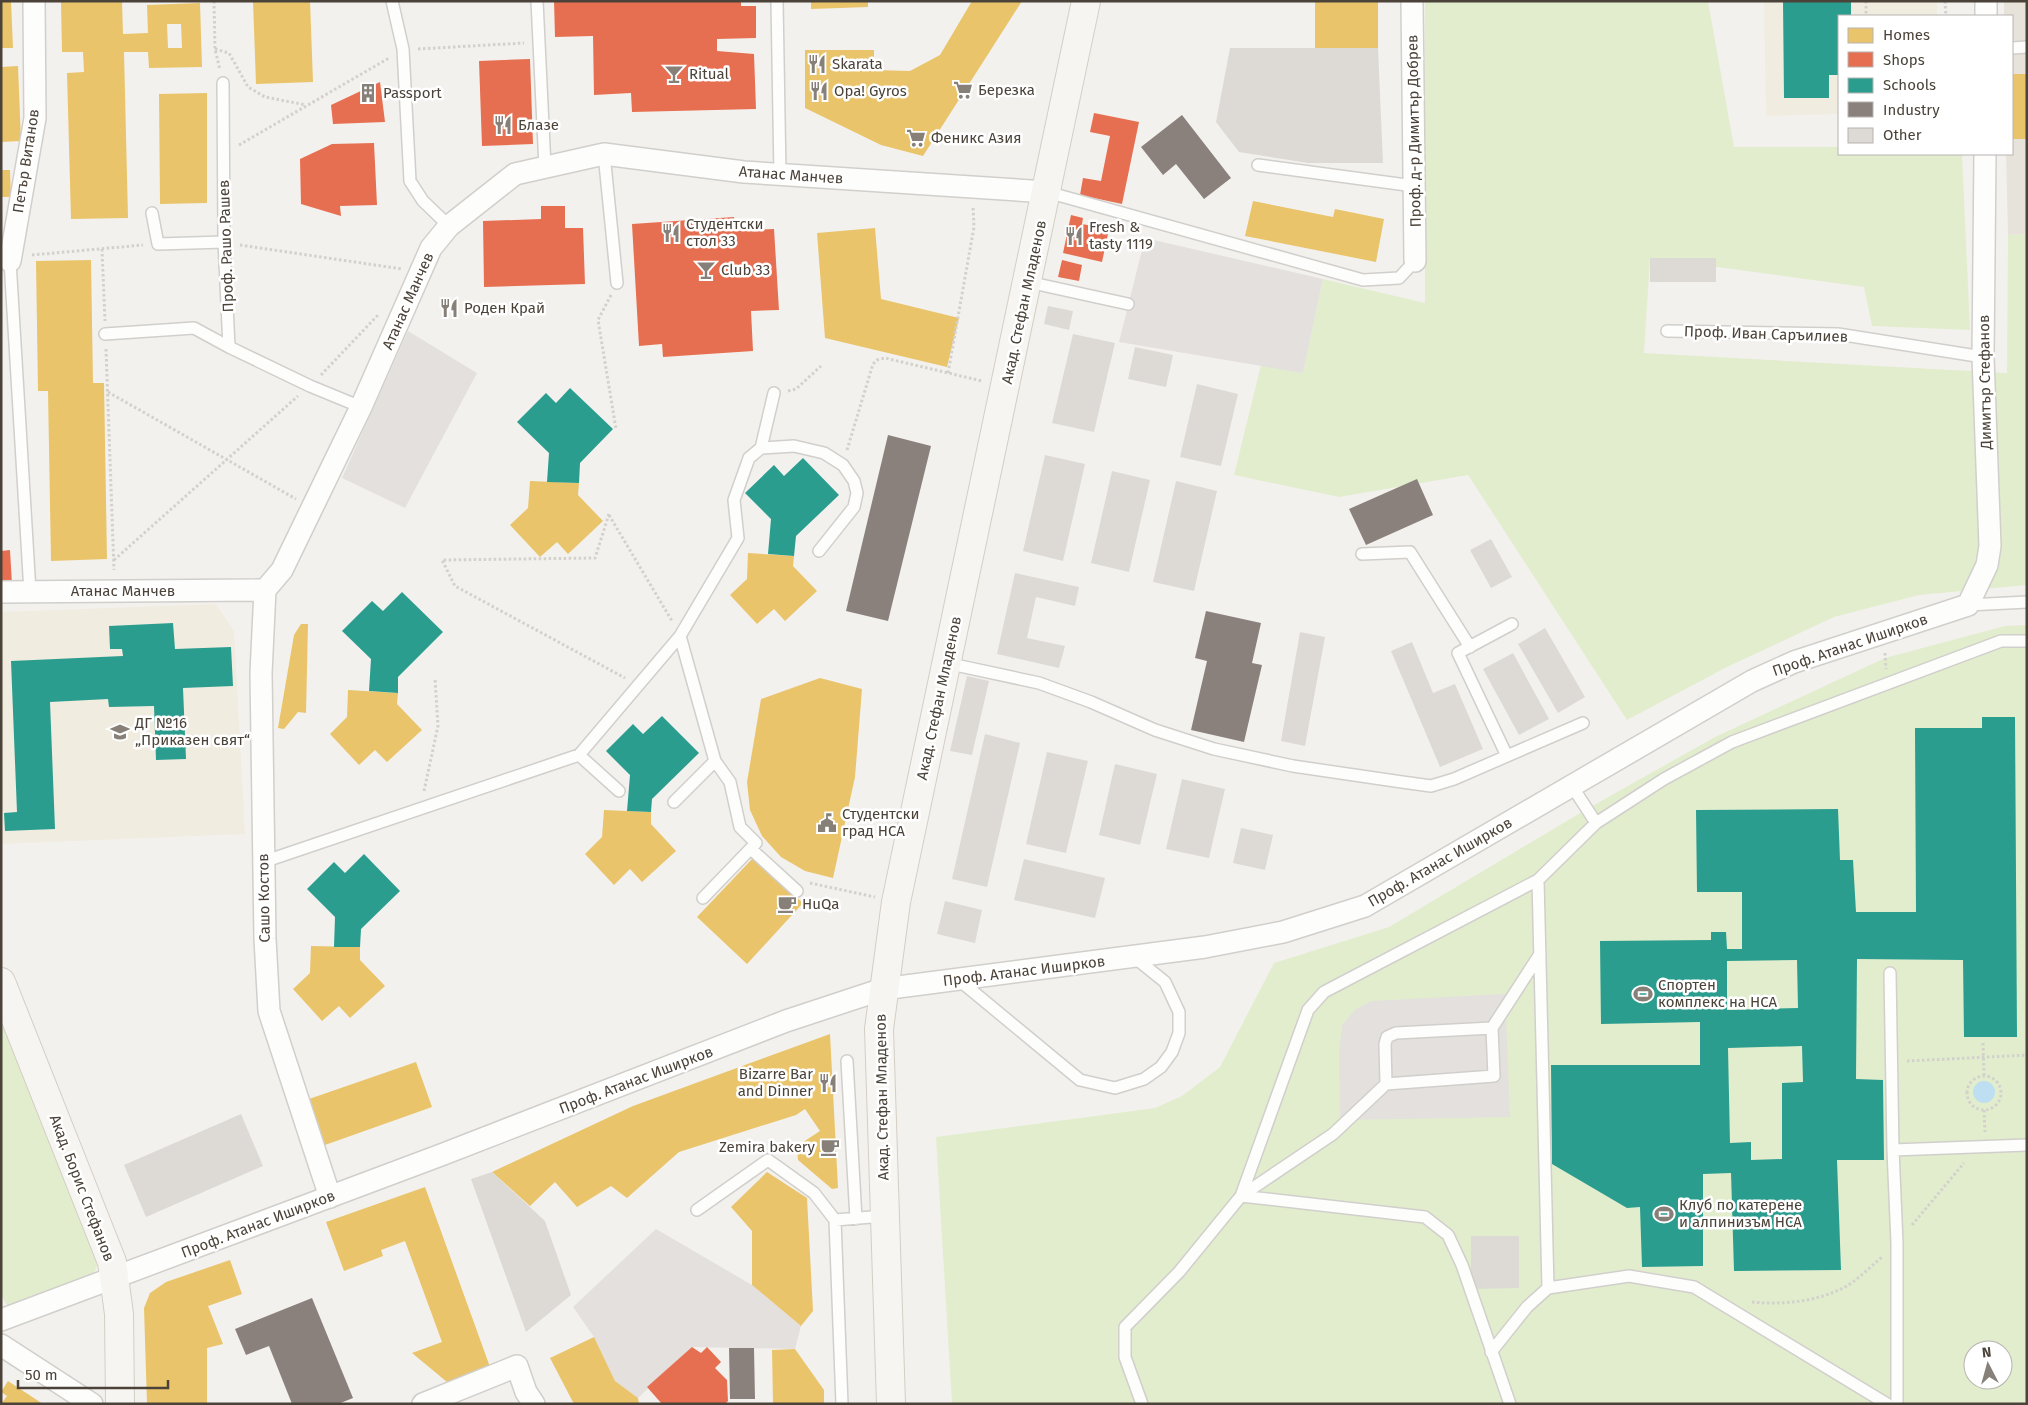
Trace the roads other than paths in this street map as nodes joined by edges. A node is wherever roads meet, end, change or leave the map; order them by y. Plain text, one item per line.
1 (34, 1) edge
2 (392, 1) edge
3 (537, 1) edge
4 (777, 1) edge
5 (1086, 1) edge
6 (1412, 1) edge
7 (1986, 1) edge
8 (1986, 15) edge
9 (2027, 47) edge
10 (2013, 48) edge
11 (223, 82) road end
12 (604, 154) junction
13 (1985, 155) edge
14 (1258, 165) dead end
15 (545, 167) junction
16 (780, 175) junction
17 (1414, 186) junction
18 (1047, 192) junction
19 (152, 213) dead end
20 (449, 226) junction
21 (224, 242) junction
22 (10, 261) joint
23 (1415, 261) joint
24 (1028, 282) junction
25 (617, 283) road end
26 (1128, 304) dead end
27 (1667, 331) dead end
28 (105, 334) road end
29 (229, 347) junction
30 (1983, 357) junction
31 (774, 393) road end
32 (361, 407) junction
33 (761, 448) junction
34 (819, 551) dead end
35 (1362, 554) dead end
36 (265, 590) junction
37 (1, 592) edge
38 (30, 592) junction
39 (2027, 602) edge
40 (1968, 605) junction
41 (1512, 624) dead end
42 (680, 636) junction
43 (2027, 641) edge
44 (1470, 647) junction
45 (946, 663) junction
46 (1583, 723) dead end
47 (578, 755) junction
48 (1507, 756) junction
49 (715, 761) junction
50 (1572, 786) junction
51 (620, 791) dead end
52 (674, 802) dead end
53 (1596, 823) junction
54 (751, 849) junction
55 (264, 862) junction
56 (1538, 880) junction
57 (800, 886) road end
58 (704, 898) dead end
59 (1540, 954) junction
60 (1134, 957) junction
61 (1890, 972) dead end
62 (959, 980) junction
63 (1, 982) edge
64 (883, 988) junction
65 (1492, 1028) junction
66 (847, 1061) dead end
67 (1386, 1084) junction
68 (2027, 1145) edge
69 (1893, 1150) junction
70 (1241, 1196) junction
71 (330, 1197) junction
72 (697, 1210) dead end
73 (884, 1216) junction
74 (856, 1219) junction
75 (835, 1220) junction
76 (115, 1278) junction
77 (1548, 1288) junction
78 (1, 1320) edge
79 (1, 1345) edge
80 (1491, 1352) junction
81 (530, 1398) edge
82 (432, 1400) edge
83 (92, 1404) edge
84 (120, 1404) edge
85 (842, 1404) edge
86 (891, 1404) edge
87 (1142, 1404) edge
88 (1510, 1404) edge
89 (1887, 1404) edge
90 (1897, 1404) edge

1 - 22 street, Петър Витанов
2 - 20 lane
3 - 15 lane
4 - 16 lane
5 - 18 street, Акад. Стефан Младенов
6 - 17 street, Проф. д-р Димитър Добрев
7 - 8 street
9 - 10 lane
11 - 21 lane, Проф. Рашо Рашев
12 - 15 street, Атанас Манчев
12 - 16 street, Атанас Манчев
12 - 25 lane
13 - 30 street, Димитър Стефанов
14 - 17 lane
15 - 20 street, Атанас Манчев
16 - 18 street, Атанас Манчев
17 - 23 street, Проф. д-р Димитър Добрев
18 - 23 lane
18 - 24 street, Акад. Стефан Младенов
19 - 21 lane
20 - 32 street, Атанас Манчев
21 - 29 lane, Проф. Рашо Рашев
22 - 38 lane
24 - 26 lane
24 - 45 street, Акад. Стефан Младенов
27 - 30 lane, Проф. Иван Саръилиев
28 - 29 lane
29 - 32 lane
30 - 40 street, Димитър Стефанов
31 - 33 lane
32 - 36 street, Атанас Манчев
33 - 34 lane
33 - 42 lane
35 - 44 lane
36 - 38 street, Атанас Манчев
36 - 55 street, Сашо Костов
37 - 38 street, Атанас Манчев
39 - 40 lane, Проф. Атанас Иширков
40 - 50 street, Проф. Атанас Иширков
41 - 44 lane
42 - 47 lane
42 - 49 lane
43 - 53 lane
44 - 48 lane
45 - 48 lane
45 - 64 street, Акад. Стефан Младенов
46 - 48 lane
47 - 51 lane
47 - 55 lane
49 - 52 lane
49 - 54 lane
50 - 53 lane
50 - 60 street, Проф. Атанас Иширков
53 - 56 lane
54 - 57 lane
54 - 58 lane
55 - 71 street, Сашо Костов
56 - 59 lane
56 - 70 lane
59 - 65 lane
59 - 77 lane
60 - 62 street, Проф. Атанас Иширков
60 - 62 lane
61 - 69 lane
62 - 64 street, Проф. Атанас Иширков
63 - 76 street, Акад. Борис Стефанов
64 - 71 street, Проф. Атанас Иширков
64 - 73 street, Акад. Стефан Младенов
65 - 67 lane
65 - 67 lane
66 - 74 lane
67 - 70 lane
68 - 69 lane
69 - 90 lane
70 - 80 lane
70 - 87 lane
71 - 76 street, Проф. Атанас Иширков
72 - 75 lane
73 - 74 lane
73 - 86 street, Акад. Стефан Младенов
74 - 75 lane
75 - 85 lane
76 - 78 street, Проф. Атанас Иширков
76 - 84 street, Акад. Борис Стефанов
77 - 80 lane
77 - 89 lane
79 - 83 street
80 - 88 lane
81 - 82 street

